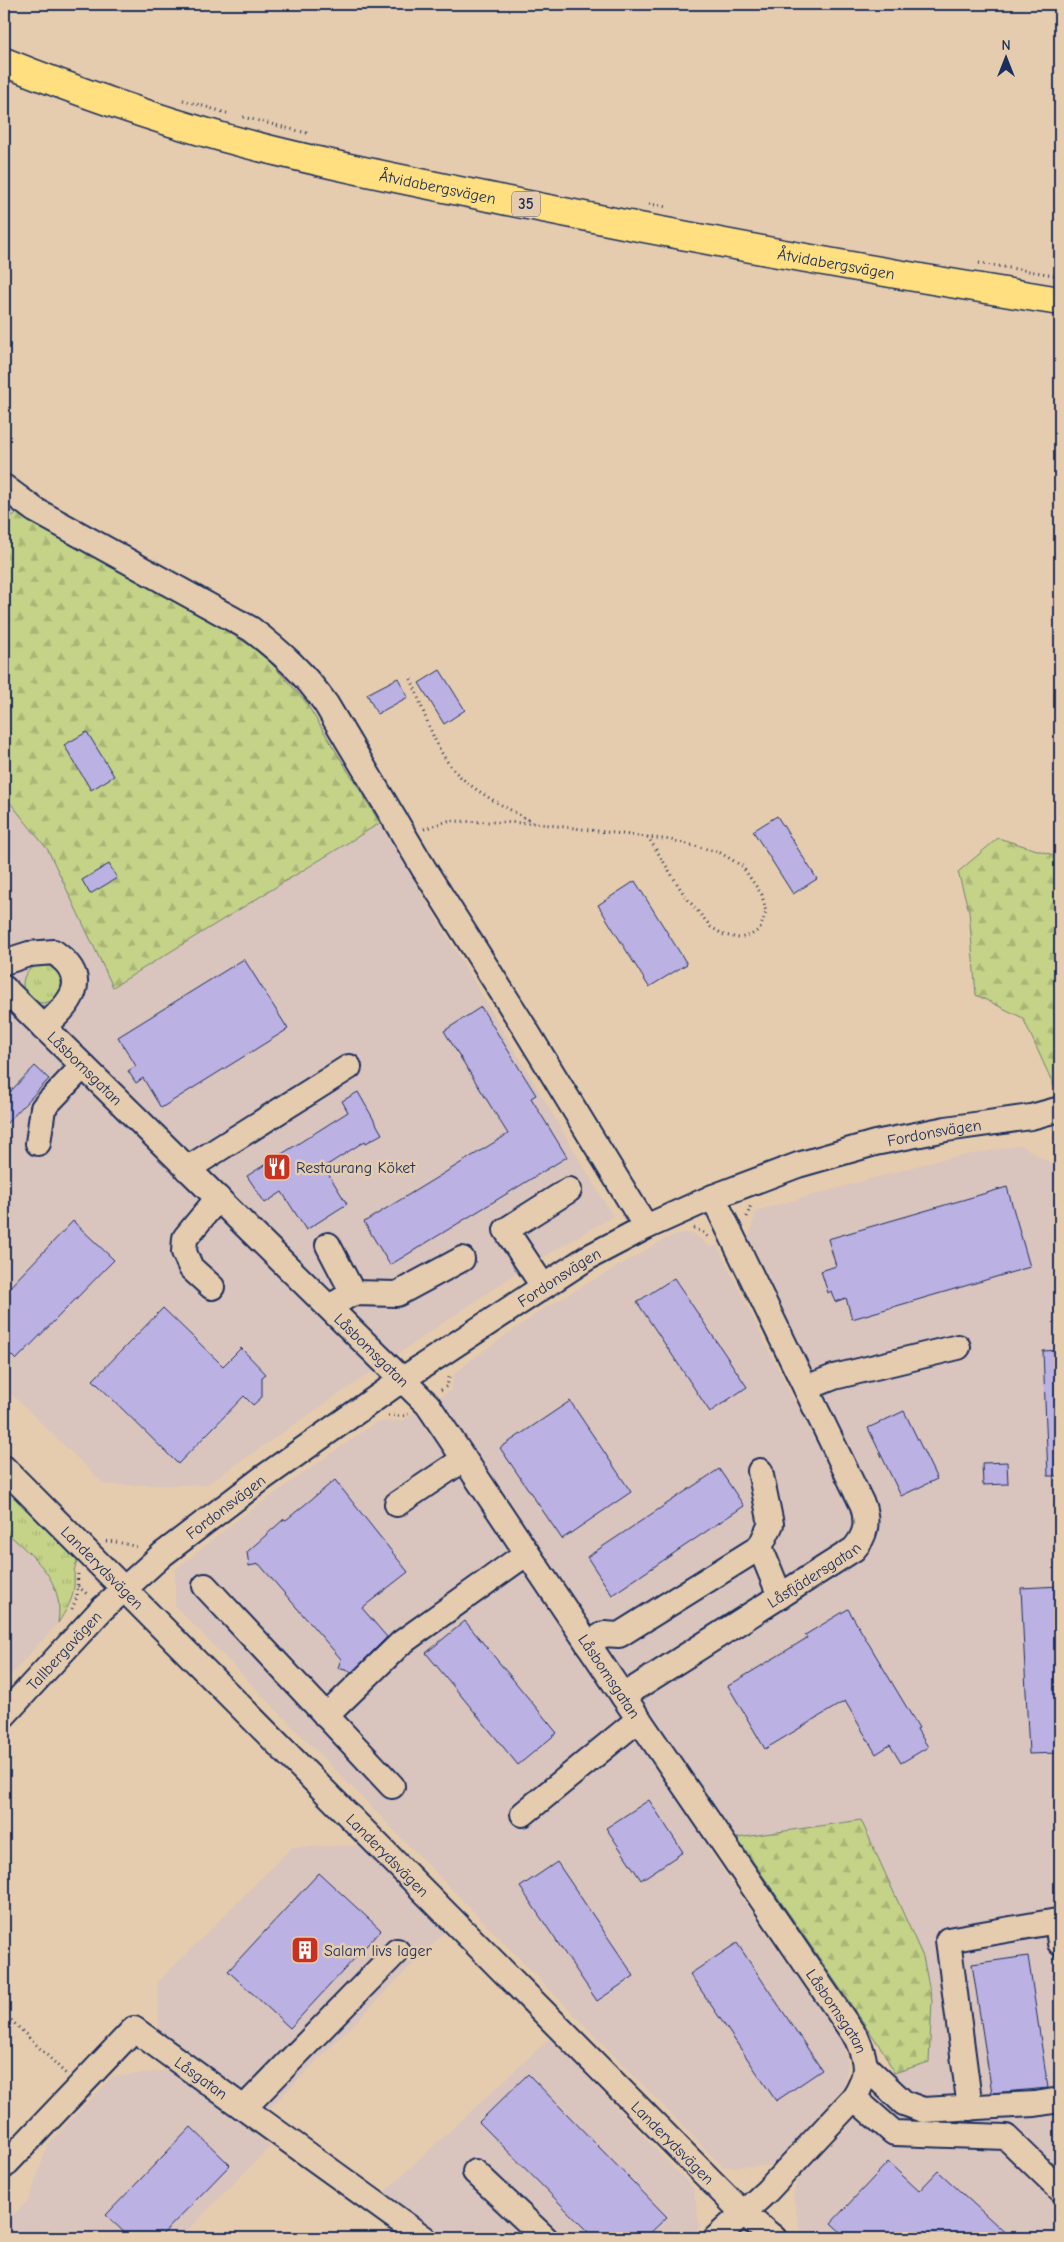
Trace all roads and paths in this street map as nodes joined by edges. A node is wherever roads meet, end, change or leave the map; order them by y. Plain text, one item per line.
1 (4, 36) edge
2 (12, 52) edge
3 (4, 81) edge
4 (181, 99) dead end
5 (315, 135) dead end
6 (644, 203) dead end
7 (673, 208) dead end
8 (973, 262) dead end
9 (1060, 276) edge
10 (1060, 301) edge
11 (1060, 320) edge
12 (4, 487) edge
13 (411, 680) dead end
14 (533, 823) junction
15 (648, 837) junction
16 (405, 838) junction
17 (4, 962) edge
18 (4, 988) edge
19 (43, 1028) junction
20 (83, 1066) junction
21 (349, 1067) dead end
22 (1060, 1110) edge
23 (38, 1143) dead end
24 (187, 1168) junction
25 (569, 1190) dead end
26 (713, 1197) junction
27 (218, 1198) junction
28 (756, 1198) dead end
29 (690, 1226) dead end
30 (646, 1227) junction
31 (730, 1233) junction
32 (328, 1244) dead end
33 (462, 1259) dead end
34 (212, 1286) dead end
35 (543, 1286) junction
36 (353, 1293) junction
37 (329, 1307) junction
38 (958, 1347) dead end
39 (451, 1371) dead end
40 (403, 1379) junction
41 (806, 1388) junction
42 (372, 1401) junction
43 (424, 1401) junction
44 (464, 1459) junction
45 (4, 1468) edge
46 (760, 1471) dead end
47 (397, 1504) dead end
48 (760, 1547) junction
49 (527, 1553) junction
50 (205, 1586) dead end
51 (124, 1587) junction
52 (780, 1596) junction
53 (588, 1644) junction
54 (623, 1696) junction
55 (4, 1715) edge
56 (326, 1716) junction
57 (638, 1719) junction
58 (392, 1786) dead end
59 (522, 1814) dead end
60 (1060, 1943) edge
61 (397, 1951) dead end
62 (4, 2013) edge
63 (866, 2067) junction
64 (79, 2087) junction
65 (854, 2098) junction
66 (1060, 2100) edge
67 (244, 2108) junction
68 (970, 2108) junction
69 (4, 2166) edge
70 (475, 2172) dead end
71 (1060, 2189) edge
72 (743, 2213) junction
73 (424, 2238) edge
74 (545, 2238) edge
75 (716, 2238) edge
76 (774, 2238) edge

1 - 2 path
2 - 10 main road, Åtvidabergsvägen / 35
3 - 11 main road, Åtvidabergsvägen / 35
4 - 5 path
6 - 7 path
8 - 9 path
12 - 16 street
13 - 14 path
14 - 15 path
14 - 16 path
15 - 15 path
16 - 30 street
17 - 19 street
18 - 19 street, Låsbomsgatan
19 - 20 street, Låsbomsgatan
20 - 23 street
20 - 24 street, Låsbomsgatan
21 - 24 street
22 - 26 street, Fordonsvägen
24 - 27 street, Låsbomsgatan
25 - 35 street
26 - 30 street, Fordonsvägen
26 - 31 street, Låsfjädersgatan
27 - 34 street
27 - 37 street, Låsbomsgatan
28 - 31 path
29 - 31 path
30 - 35 street, Fordonsvägen
31 - 41 street, Låsfjädersgatan
32 - 36 street
33 - 36 street
35 - 40 street, Fordonsvägen
36 - 37 street
37 - 40 street, Låsbomsgatan
38 - 41 street
39 - 43 path
40 - 42 street, Fordonsvägen
40 - 43 street, Låsbomsgatan
41 - 52 street, Låsfjädersgatan
42 - 43 path
42 - 51 street, Fordonsvägen
43 - 44 street, Låsbomsgatan
44 - 47 street
44 - 49 street, Låsbomsgatan
45 - 51 street, Landerydsvägen
46 - 48 street
48 - 52 street
48 - 53 street
49 - 53 street, Låsbomsgatan
49 - 56 street
50 - 56 street
51 - 55 street, Tallbergavägen
51 - 72 street, Landerydsvägen
52 - 54 street, Låsfjädersgatan
53 - 54 street, Låsbomsgatan
54 - 57 street, Låsbomsgatan
56 - 58 street
57 - 59 street
57 - 63 street, Låsbomsgatan
60 - 68 street
61 - 67 street
62 - 64 path
63 - 65 street, Låsbomsgatan
63 - 68 street
64 - 67 street, Låsgatan
64 - 69 street, Låsgatan
65 - 71 street
65 - 72 street, Låsbomsgatan
66 - 68 street
67 - 73 street, Låsgatan
70 - 74 street
72 - 75 street
72 - 76 street, Landerydsvägen

